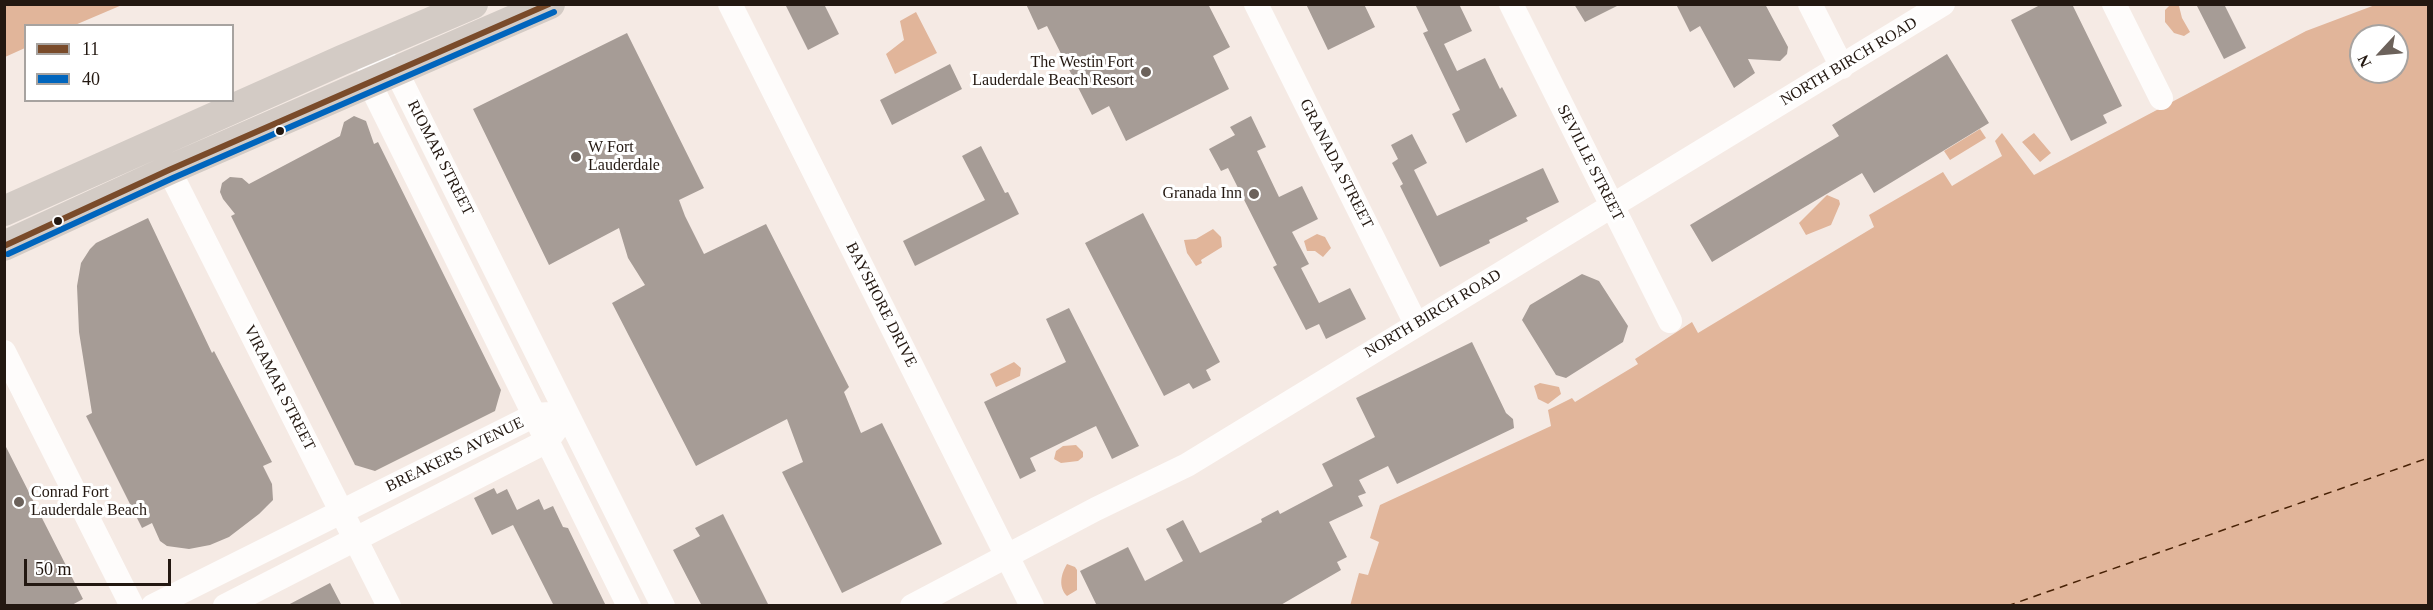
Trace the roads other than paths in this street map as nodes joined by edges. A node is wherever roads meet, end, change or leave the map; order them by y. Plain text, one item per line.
1 (473, 4) edge
2 (550, 4) edge
3 (730, 4) edge
4 (1256, 4) edge
5 (1511, 4) edge
6 (1810, 4) edge
7 (1943, 4) edge
8 (2114, 4) edge
9 (370, 48) junction
10 (1842, 67) junction
11 (396, 70) junction
12 (369, 82) junction
13 (2161, 98) dead end
14 (169, 170) junction
15 (1612, 206) junction
16 (4, 211) edge
17 (4, 246) edge
18 (1670, 321) dead end
19 (1416, 324) junction
20 (4, 352) edge
21 (567, 413) junction
22 (535, 416) junction
23 (548, 441) junction
24 (341, 511) junction
25 (355, 539) junction
26 (1006, 556) junction
27 (132, 606) edge
28 (153, 606) edge
29 (225, 606) edge
30 (389, 606) edge
31 (629, 606) edge
32 (663, 606) edge
33 (912, 606) edge
34 (1032, 606) edge

1 - 9 main road
2 - 11 main road
3 - 26 street, BAYSHORE DRIVE
4 - 19 street, GRANADA STREET
5 - 15 street, SEVILLE STREET
6 - 10 street
7 - 10 street, NORTH BIRCH ROAD
8 - 13 street
9 - 11 street, RIOMAR STREET
9 - 12 street, RIOMAR STREET
9 - 16 main road
10 - 15 street, NORTH BIRCH ROAD
11 - 12 main road
11 - 21 street, RIOMAR STREET
12 - 14 main road
12 - 22 street, RIOMAR STREET
14 - 17 main road
14 - 24 street, VIRAMAR STREET
15 - 18 street, SEVILLE STREET
15 - 19 street, NORTH BIRCH ROAD
19 - 26 street, NORTH BIRCH ROAD
20 - 27 street
21 - 22 street, BREAKERS AVENUE
21 - 23 street, BREAKERS AVENUE
21 - 32 street, RIOMAR STREET
22 - 23 street, RIOMAR STREET
22 - 24 street, BREAKERS AVENUE
23 - 25 street, BREAKERS AVENUE
23 - 31 street, RIOMAR STREET
24 - 25 street, VIRAMAR STREET
24 - 28 street, BREAKERS AVENUE
25 - 29 street, BREAKERS AVENUE
25 - 30 street, VIRAMAR STREET
26 - 33 street, NORTH BIRCH ROAD
26 - 34 street, BAYSHORE DRIVE

